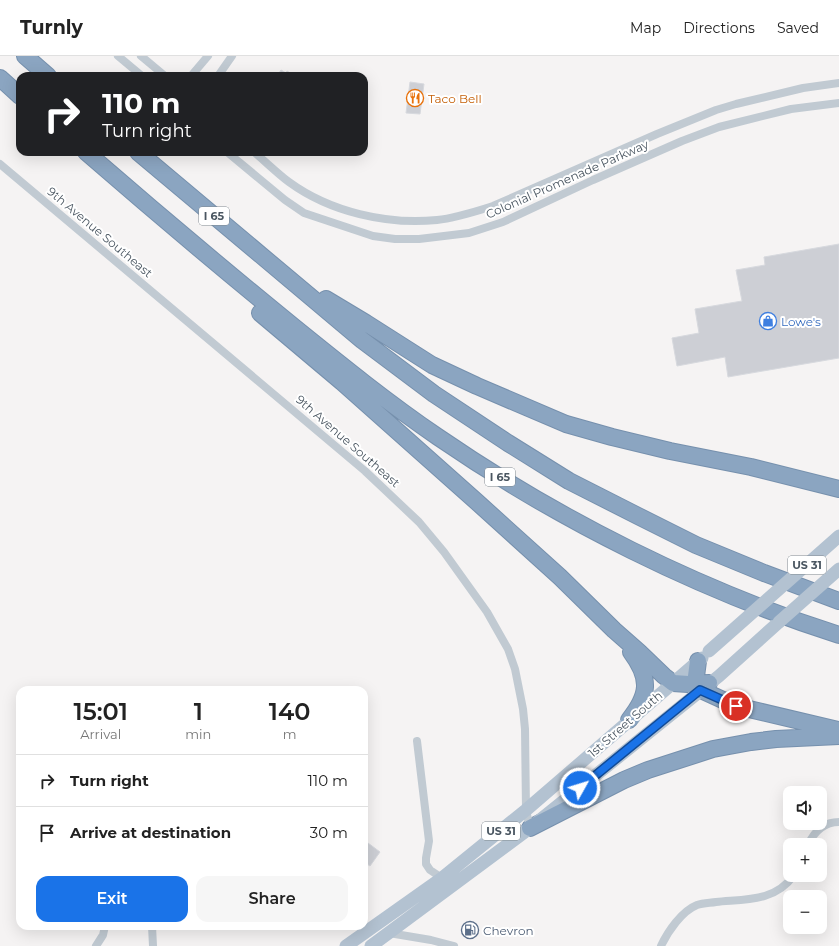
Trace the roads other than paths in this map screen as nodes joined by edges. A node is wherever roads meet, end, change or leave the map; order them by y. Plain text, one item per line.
1 (25, 56) edge
2 (118, 56) edge
3 (141, 56) edge
4 (208, 56) edge
5 (232, 56) edge
6 (43, 72) edge
7 (137, 72) edge
8 (160, 72) edge
9 (194, 72) edge
10 (221, 72) edge
11 (0, 78) edge
12 (839, 84) edge
13 (16, 92) edge
14 (839, 102) edge
15 (91, 156) edge
16 (143, 156) edge
17 (232, 156) edge
18 (259, 156) edge
19 (0, 164) edge
20 (201, 252) junction
21 (291, 280) junction
22 (809, 481) junction
23 (839, 482) edge
24 (839, 489) edge
25 (839, 536) edge
26 (839, 569) edge
27 (839, 601) edge
28 (619, 634) junction
29 (839, 635) edge
30 (703, 656) junction
31 (673, 683) junction
32 (706, 683) junction
33 (629, 720) junction
34 (839, 730) edge
35 (839, 736) edge
36 (417, 741) dead end
37 (526, 810) junction
38 (839, 822) edge
39 (530, 828) junction
40 (813, 838) edge
41 (442, 878) junction
42 (788, 882) edge
43 (380, 922) junction
44 (104, 930) edge
45 (152, 930) edge
46 (389, 933) junction
47 (96, 946) edge
48 (152, 946) edge
49 (346, 946) edge
50 (371, 946) edge
51 (454, 946) edge
52 (661, 946) edge

1 - 6 highway
2 - 7 street
3 - 8 street
4 - 9 street
5 - 10 street
11 - 13 highway
12 - 18 street, Colonial Promenade Parkway
14 - 17 street, Colonial Promenade Parkway
15 - 20 highway, I 65
16 - 21 highway, I 65
19 - 37 street, 9th Avenue Southeast
20 - 28 highway
20 - 29 highway, I 65
21 - 22 highway
21 - 27 highway, I 65
22 - 23 highway
22 - 24 highway
25 - 30 main road, 1st Street South / US 31, bridge
26 - 32 main road, 1st Street South / US 31, bridge
28 - 31 highway
28 - 33 highway
30 - 31 main road, 1st Street South / US 31
30 - 32 highway
31 - 32 highway
31 - 33 main road, 1st Street South / US 31
32 - 34 highway
32 - 39 main road, 1st Street South / US 31
33 - 37 main road, 1st Street South / US 31
35 - 39 highway
36 - 41 street
37 - 39 street, 9th Avenue Southeast
37 - 41 main road, 1st Street South / US 31
38 - 40 street
39 - 46 main road, 1st Street South / US 31
41 - 43 main road, 1st Street South / US 31
42 - 52 street
43 - 46 main road
43 - 49 main road, 1st Street South / US 31
44 - 47 street
45 - 48 street
46 - 50 main road, 1st Street South / US 31
46 - 51 street

